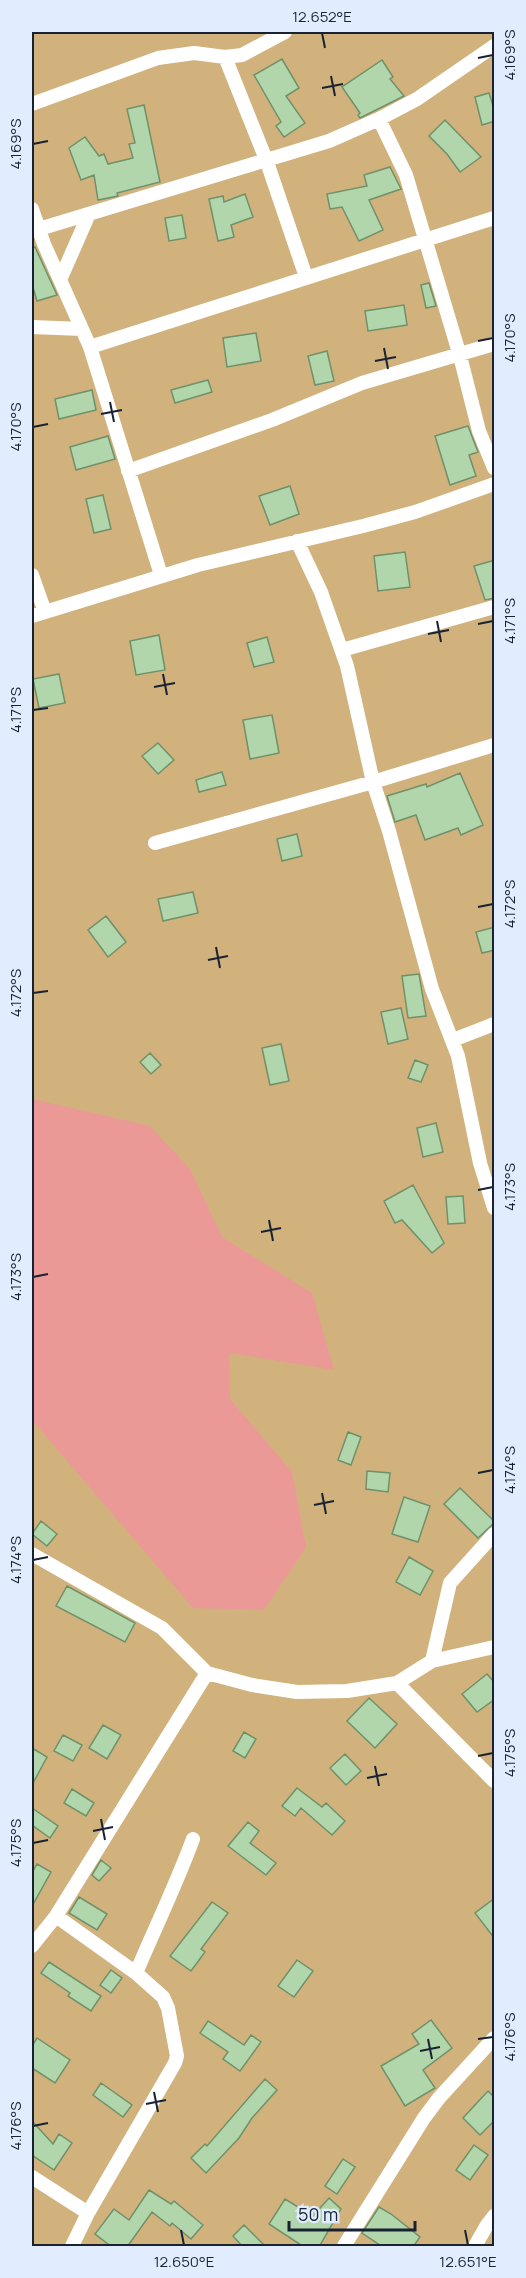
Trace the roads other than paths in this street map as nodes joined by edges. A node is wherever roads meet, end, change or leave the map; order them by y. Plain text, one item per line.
1 (285, 32) edge
2 (495, 46) edge
3 (225, 57) junction
4 (32, 104) edge
5 (380, 119) junction
6 (267, 162) junction
7 (32, 209) edge
8 (89, 214) junction
9 (495, 218) edge
10 (39, 229) junction
11 (426, 241) junction
12 (306, 277) junction
13 (60, 280) junction
14 (32, 327) edge
15 (82, 329) junction
16 (495, 344) edge
17 (90, 347) junction
18 (460, 356) junction
19 (495, 468) edge
20 (128, 471) junction
21 (495, 484) edge
22 (297, 541) junction
23 (32, 575) edge
24 (161, 575) junction
25 (495, 608) edge
26 (38, 614) edge
27 (342, 650) junction
28 (495, 745) edge
29 (373, 782) junction
30 (155, 843) dead end
31 (495, 1024) edge
32 (453, 1040) junction
33 (495, 1208) edge
34 (495, 1534) edge
35 (32, 1554) edge
36 (495, 1647) edge
37 (432, 1660) junction
38 (207, 1673) junction
39 (397, 1683) junction
40 (495, 1781) edge
41 (193, 1839) dead end
42 (56, 1916) junction
43 (32, 1946) edge
44 (136, 1973) junction
45 (495, 2038) edge
46 (32, 2177) edge
47 (88, 2213) junction
48 (495, 2216) edge
49 (72, 2247) edge
50 (344, 2247) edge
51 (475, 2247) edge

1 - 3 street
2 - 5 street
3 - 4 street
3 - 6 street
5 - 6 street
5 - 11 street
6 - 8 street
6 - 12 street
7 - 10 street
8 - 10 street
8 - 13 street
9 - 11 street
10 - 13 street
11 - 12 street
11 - 18 street
12 - 17 street
13 - 15 street
14 - 15 street
15 - 17 street
16 - 18 street
17 - 20 street
18 - 19 street
18 - 20 street
20 - 24 street
21 - 22 street
22 - 24 street
22 - 27 street
23 - 26 street
24 - 26 street
25 - 27 street
27 - 29 street
28 - 29 street
29 - 30 street
29 - 32 street
31 - 32 street
32 - 33 street
34 - 37 street
35 - 38 street
36 - 37 street
37 - 39 street
38 - 39 street
38 - 42 street
39 - 40 street
41 - 44 street
42 - 43 street
42 - 44 street
44 - 47 street
45 - 50 street
46 - 47 street
47 - 49 street
48 - 51 street

